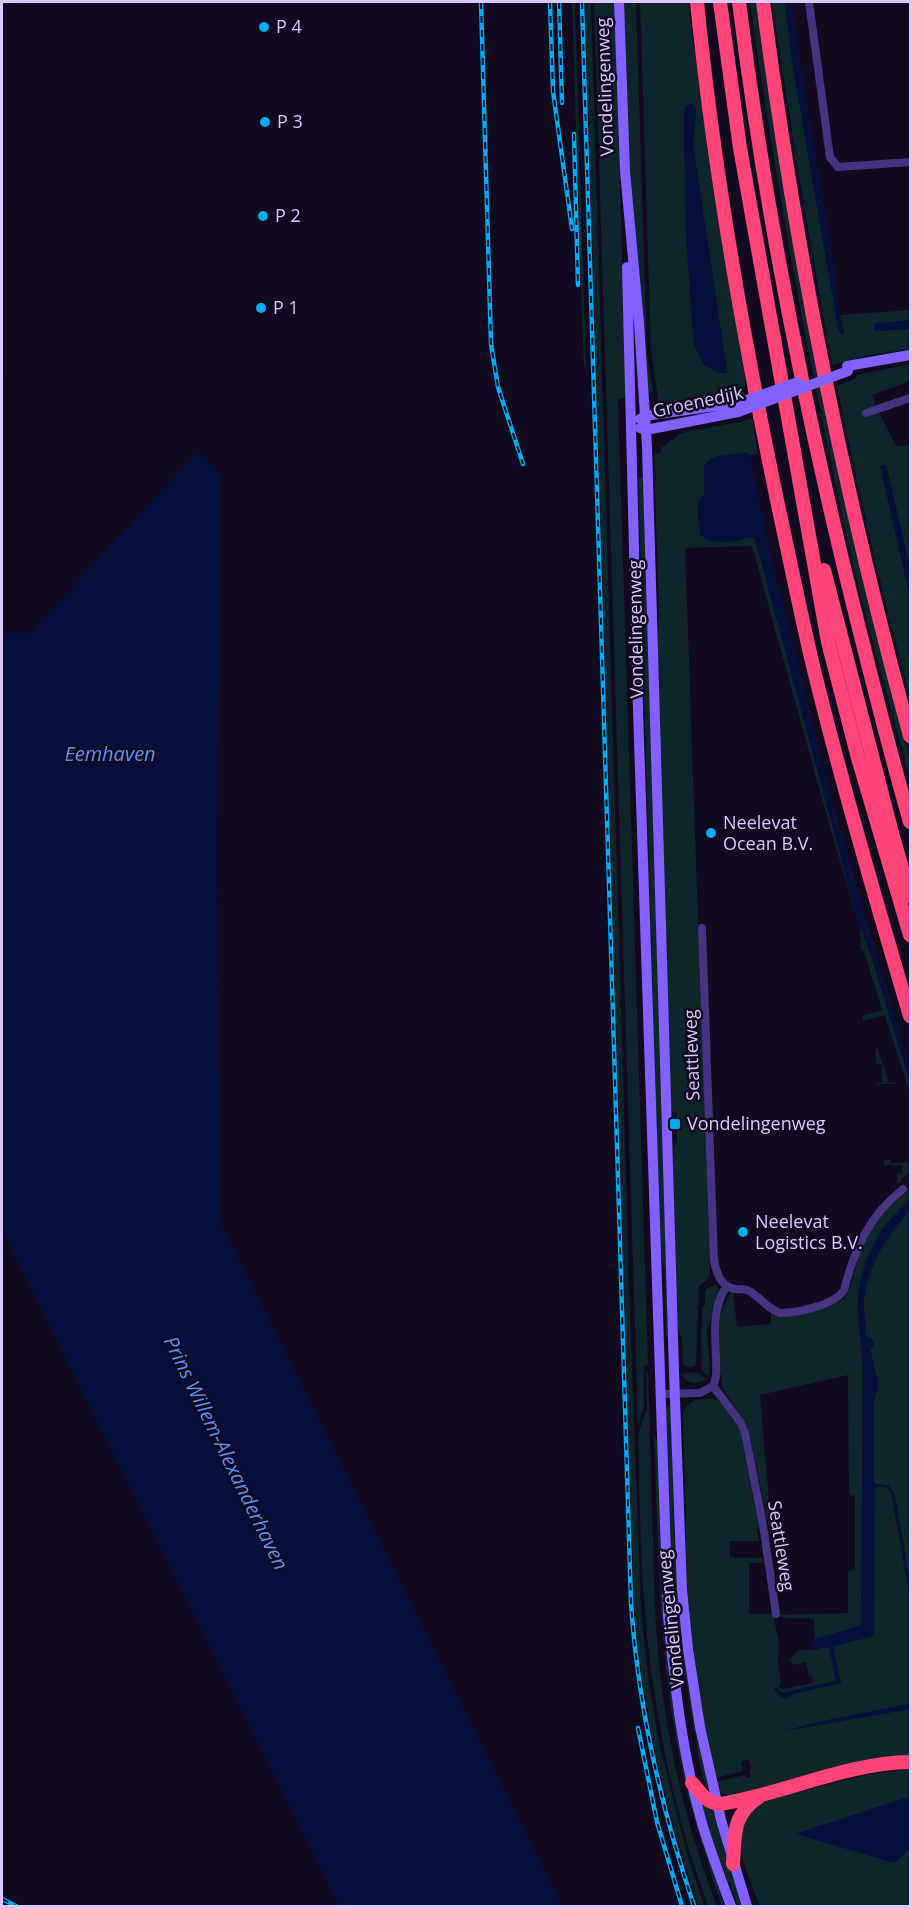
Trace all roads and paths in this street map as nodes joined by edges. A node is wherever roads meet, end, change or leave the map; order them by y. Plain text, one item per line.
1 (619, 2) edge
2 (697, 2) edge
3 (720, 2) edge
4 (739, 2) edge
5 (763, 2) edge
6 (808, 2) edge
7 (910, 162) edge
8 (625, 171) junction
9 (910, 355) edge
10 (847, 368) junction
11 (910, 398) edge
12 (643, 399) junction
13 (737, 408) junction
14 (664, 413) junction
15 (866, 413) dead end
16 (645, 416) junction
17 (632, 424) junction
18 (646, 430) junction
19 (792, 440) junction
20 (910, 736) edge
21 (910, 822) edge
22 (910, 896) edge
23 (702, 928) dead end
24 (910, 935) edge
25 (910, 1016) edge
26 (903, 1189) dead end
27 (727, 1286) junction
28 (713, 1386) junction
29 (661, 1394) junction
30 (675, 1394) junction
31 (776, 1614) dead end
32 (910, 1762) edge
33 (692, 1783) junction
34 (766, 1793) junction
35 (717, 1804) junction
36 (733, 1864) junction
37 (731, 1906) edge
38 (747, 1906) edge

1 - 8 main road, Vondelingenweg
2 - 25 highway
3 - 19 highway
4 - 21 highway
5 - 20 highway
6 - 7 street
8 - 12 main road, Vondelingenweg
8 - 17 main road, Vondelingenweg
9 - 10 main road, Groenedijk
10 - 13 main road, Groenedijk, bridge
10 - 13 main road, Groenedijk, bridge
11 - 15 street
12 - 14 main road
12 - 16 main road, Vondelingenweg
13 - 14 main road, Groenedijk
13 - 18 main road, Groenedijk
14 - 16 main road, Groenedijk
16 - 17 main road, Groenedijk
16 - 18 main road, Vondelingenweg
17 - 18 main road, Groenedijk
17 - 29 main road, Vondelingenweg
18 - 30 main road, Vondelingenweg
19 - 22 highway
19 - 24 highway
23 - 27 street, Seattleweg
26 - 27 street
27 - 28 street
28 - 30 street
28 - 31 street, Seattleweg
29 - 30 street
29 - 33 main road, Vondelingenweg
30 - 35 main road, Vondelingenweg
32 - 34 highway
33 - 35 highway
33 - 37 main road, Vondelingenweg
34 - 35 highway
34 - 36 highway
35 - 36 main road, Vondelingenweg
36 - 38 main road, Vondelingenweg

